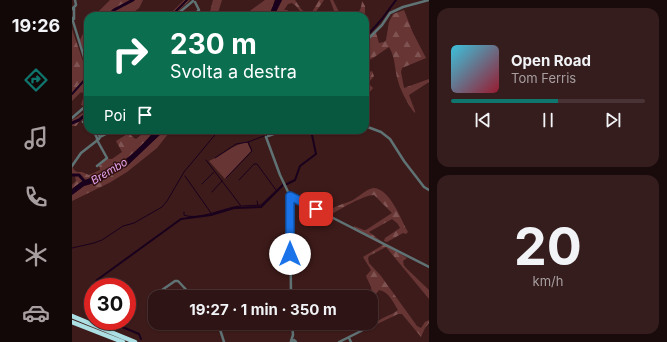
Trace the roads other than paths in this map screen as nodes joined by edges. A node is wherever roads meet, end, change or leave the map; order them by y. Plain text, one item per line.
1 (75, 0) edge
2 (429, 0) edge
3 (194, 1) edge
4 (73, 8) edge
5 (180, 12) edge
6 (197, 12) edge
7 (72, 18) edge
8 (75, 30) junction
9 (369, 38) edge
10 (84, 58) edge
11 (84, 108) edge
12 (72, 118) edge
13 (369, 128) edge
14 (96, 134) edge
15 (97, 134) edge
16 (106, 134) edge
17 (273, 134) edge
18 (98, 138) junction
19 (72, 166) edge
20 (97, 166) dead end
21 (429, 190) edge
22 (290, 196) junction
23 (429, 267) edge
24 (162, 290) dead end
25 (186, 290) edge
26 (291, 290) edge
27 (72, 316) edge
28 (72, 322) edge
29 (220, 330) edge
30 (293, 330) edge
31 (364, 330) edge
32 (349, 338) junction
33 (123, 342) edge
34 (135, 342) edge
35 (224, 342) edge
36 (291, 342) edge
37 (296, 342) edge
38 (339, 342) edge
39 (351, 342) edge

1 - 4 street
2 - 9 street
3 - 5 street
3 - 6 street
4 - 8 street
7 - 8 street
8 - 10 street
11 - 12 street
13 - 21 street
14 - 18 street
15 - 18 street
16 - 18 street
17 - 22 street
18 - 19 street
18 - 20 street
22 - 23 street
22 - 26 street
24 - 25 street
27 - 34 highway
28 - 33 highway
29 - 35 street
30 - 36 street
31 - 32 street
32 - 38 street
32 - 39 street
36 - 37 street

